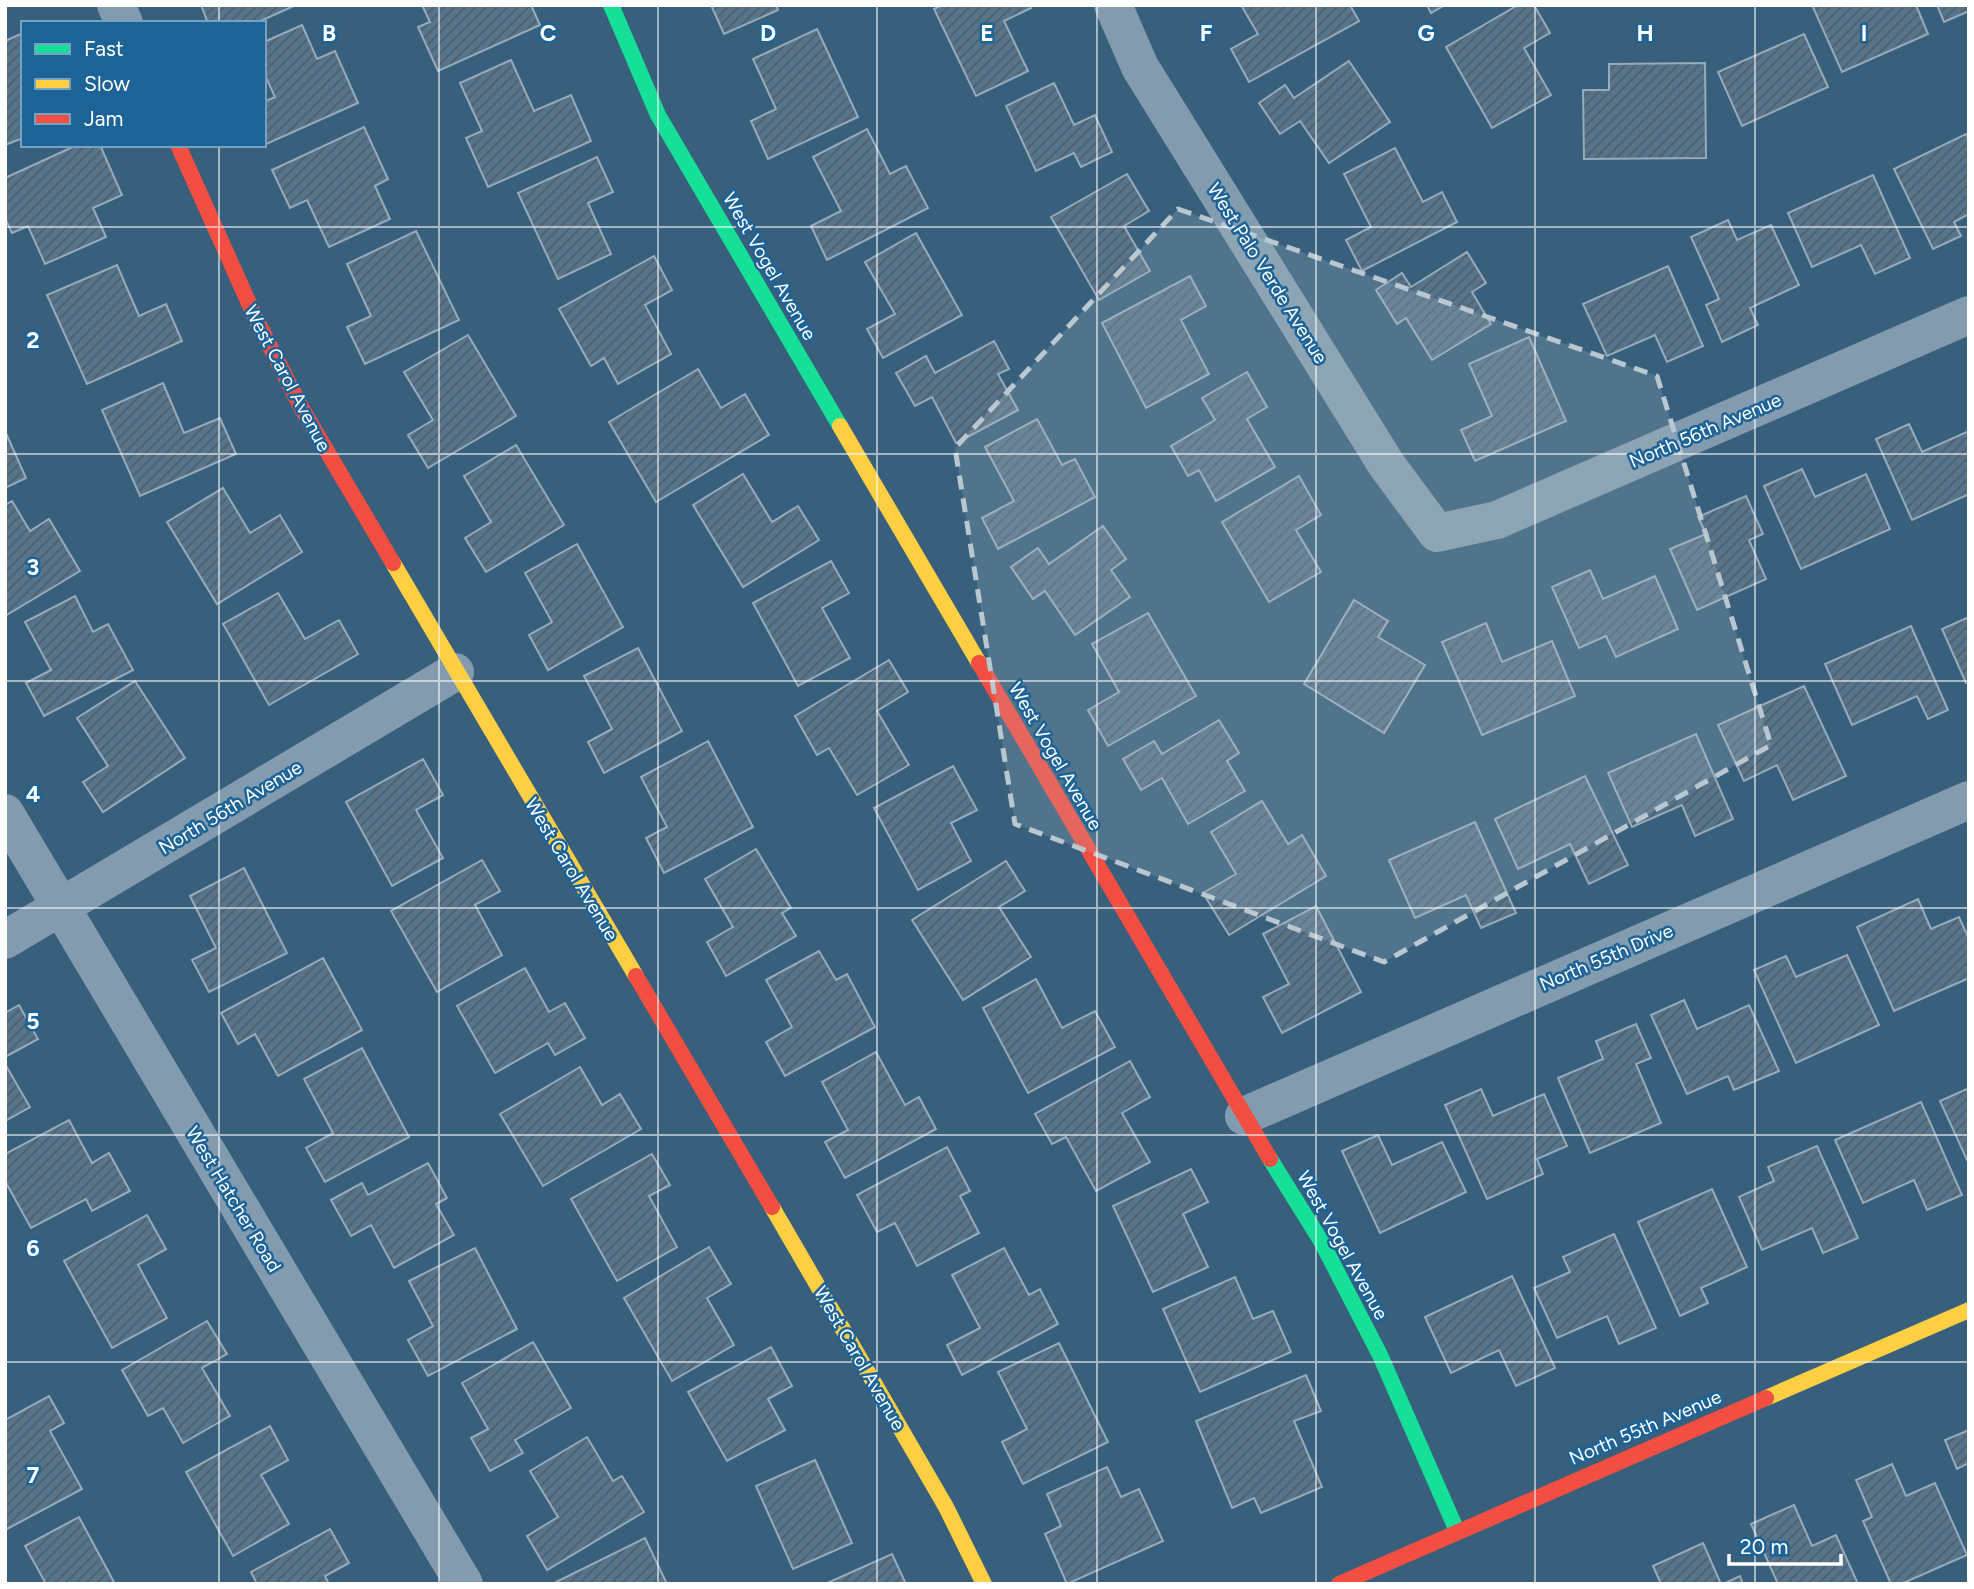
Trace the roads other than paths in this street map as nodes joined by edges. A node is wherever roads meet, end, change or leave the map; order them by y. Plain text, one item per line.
1 (116, 5) edge
2 (611, 5) edge
3 (1113, 5) edge
4 (123, 21) edge
5 (179, 147) edge
6 (1969, 315) edge
7 (1437, 533) joint
8 (455, 673) junction
9 (1969, 800) edge
10 (5, 813) edge
11 (60, 908) junction
12 (5, 940) edge
13 (1244, 1116) junction
14 (1969, 1310) edge
15 (1457, 1531) junction
16 (464, 1584) edge
17 (984, 1584) edge
18 (1339, 1584) edge

1 - 4 street
2 - 13 street, West Vogel Avenue
3 - 7 street, West Palo Verde Avenue
5 - 8 street, West Carol Avenue
6 - 7 street, North 56th Avenue
8 - 11 street, North 56th Avenue
8 - 17 street, West Carol Avenue
9 - 13 street, North 55th Drive
10 - 11 street, West Hatcher Road
11 - 12 street, North 56th Avenue
11 - 16 street, West Hatcher Road
13 - 15 street, West Vogel Avenue
14 - 15 street, North 55th Avenue
15 - 18 street, North 55th Avenue

